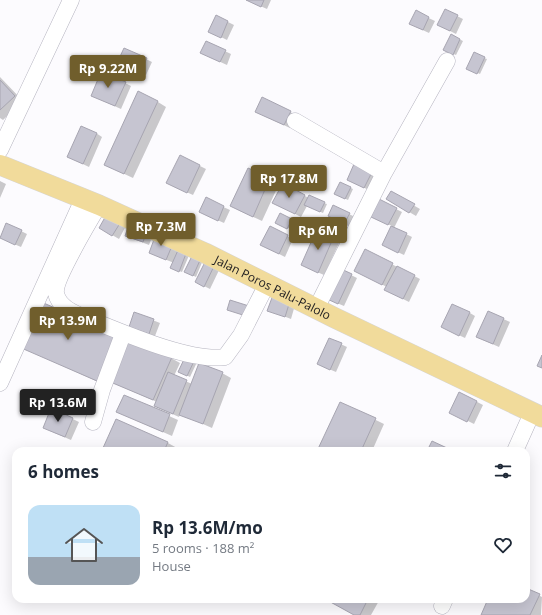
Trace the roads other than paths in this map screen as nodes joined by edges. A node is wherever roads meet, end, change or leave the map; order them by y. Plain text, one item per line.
1 (71, 0) edge
2 (447, 61) dead end
3 (296, 121) dead end
4 (0, 150) edge
5 (0, 165) edge
6 (384, 173) junction
7 (91, 202) junction
8 (267, 284) junction
9 (316, 309) junction
10 (124, 334) junction
11 (0, 383) edge
12 (537, 415) edge
13 (93, 422) dead end
14 (517, 447) edge

1 - 4 street
2 - 6 street
3 - 6 street
5 - 7 main road, Jalan Poros Palu-Palolo
6 - 9 street
7 - 8 main road, Jalan Poros Palu-Palolo
7 - 10 street
7 - 11 street
8 - 9 main road, Jalan Poros Palu-Palolo
8 - 10 street
9 - 12 main road, Jalan Poros Palu-Palolo
10 - 13 street
12 - 14 street

